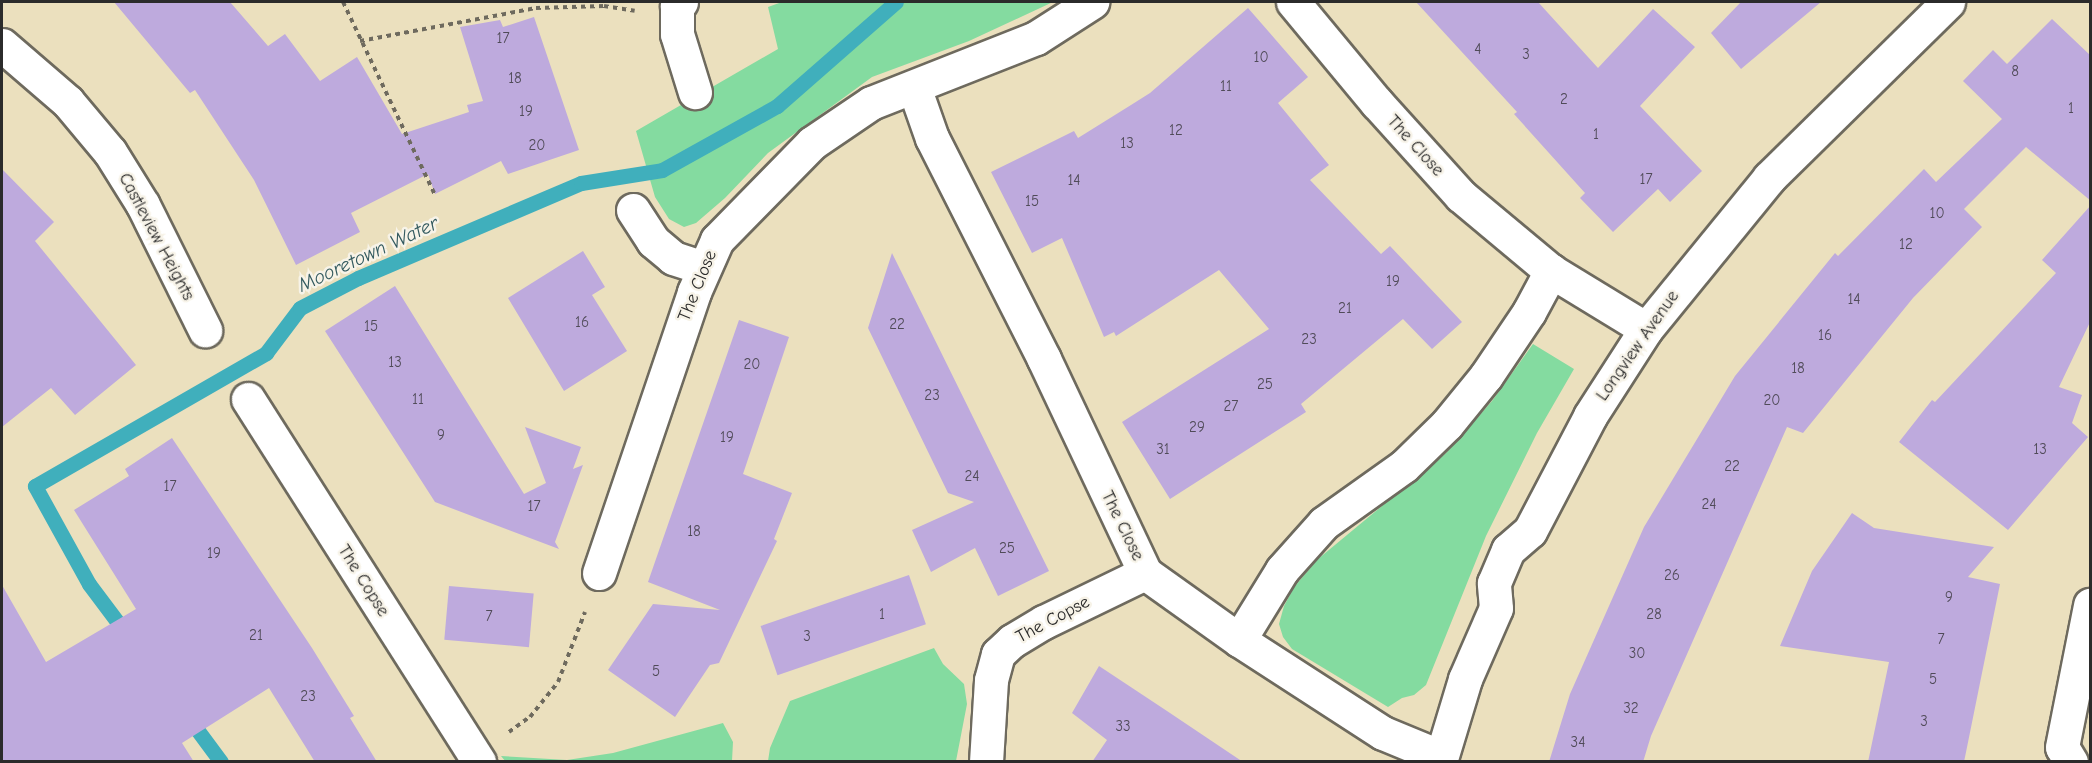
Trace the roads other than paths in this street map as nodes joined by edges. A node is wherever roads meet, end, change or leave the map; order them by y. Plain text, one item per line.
1 (1092, 2) edge
2 (1293, 2) edge
3 (1948, 2) edge
4 (679, 10) edge
5 (2, 45) edge
6 (914, 87) junction
7 (695, 92) dead end
8 (633, 210) dead end
9 (703, 268) junction
10 (1551, 272) junction
11 (1646, 329) junction
12 (205, 330) dead end
13 (248, 399) dead end
14 (599, 573) road end
15 (1145, 573) junction
16 (2091, 605) edge
17 (1239, 640) junction
18 (476, 758) edge
19 (1441, 759) edge
20 (986, 762) edge
21 (2071, 762) edge

1 - 6 street, The Close
2 - 10 street, The Close
3 - 11 street, Longview Avenue
4 - 7 street
5 - 12 street, Castleview Heights
6 - 9 street, The Close
6 - 15 street, The Close
8 - 9 street
9 - 14 street, The Close
10 - 11 street, The Close
10 - 17 street
11 - 19 street, Longview Avenue
13 - 18 street, The Copse
15 - 17 street, Longview Avenue
15 - 20 street, The Copse
16 - 21 street
17 - 19 street, Longview Avenue

